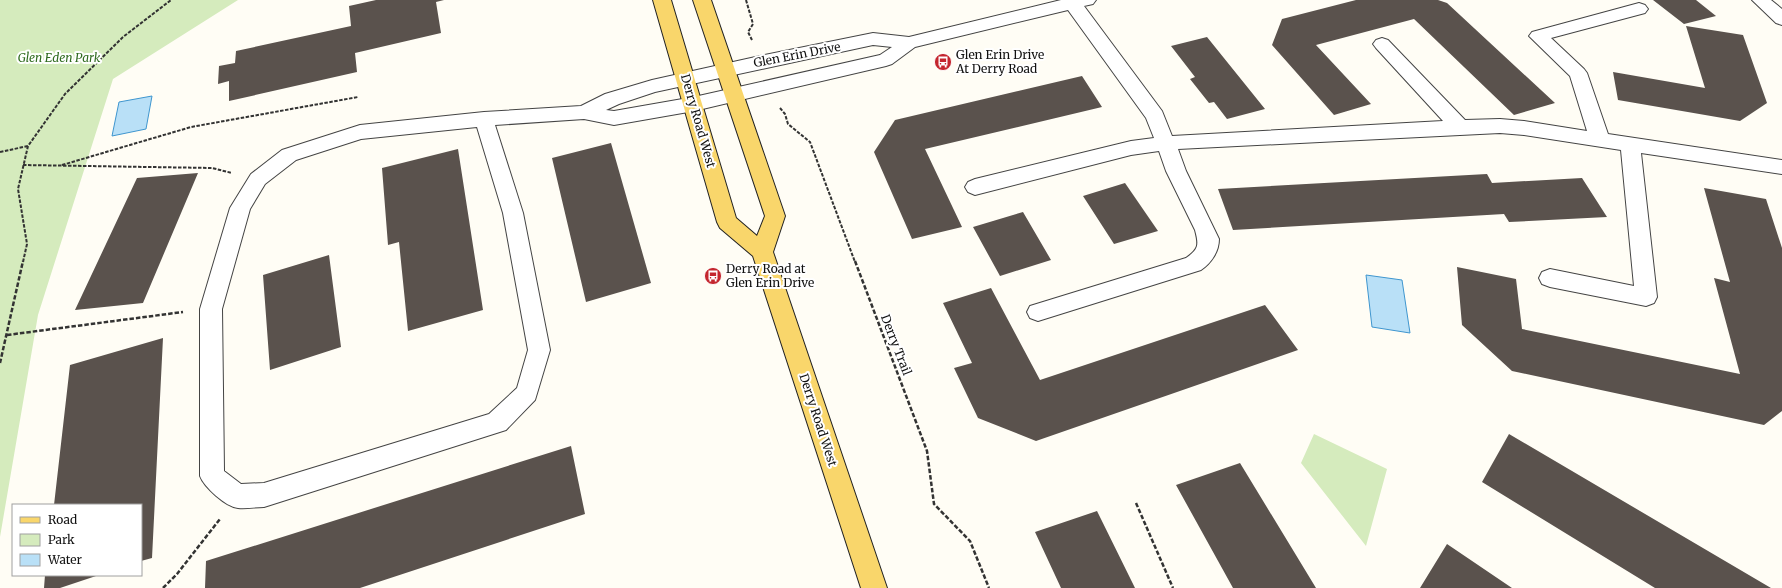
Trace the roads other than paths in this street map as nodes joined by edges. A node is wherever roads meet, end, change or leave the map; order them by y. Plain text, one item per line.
1 (662, 0) edge
2 (702, 0) edge
3 (1761, 0) edge
4 (1077, 1) edge
5 (1639, 9) dead end
6 (1782, 19) edge
7 (909, 43) junction
8 (1382, 44) dead end
9 (726, 70) junction
10 (686, 80) junction
11 (734, 95) junction
12 (694, 104) junction
13 (584, 112) junction
14 (484, 119) junction
15 (1460, 127) junction
16 (1600, 140) junction
17 (1165, 143) junction
18 (1630, 143) junction
19 (1782, 167) edge
20 (975, 187) dead end
21 (762, 252) junction
22 (1550, 278) dead end
23 (1038, 312) dead end
24 (874, 588) edge

1 - 10 main road, Derry Road West
2 - 9 main road
3 - 6 street
4 - 7 street, Glen Erin Drive
4 - 17 street
5 - 16 street
7 - 9 street, Glen Erin Drive
7 - 11 street, Glen Erin Drive
8 - 15 street
9 - 10 street, Glen Erin Drive
9 - 11 main road
10 - 12 main road, Derry Road West
10 - 13 street, Glen Erin Drive
11 - 12 street, Glen Erin Drive
11 - 21 main road
12 - 13 street, Glen Erin Drive
12 - 21 main road, Derry Road West
13 - 14 street
14 - 14 street
15 - 16 street
15 - 17 street
16 - 18 street
17 - 20 street
17 - 23 street
18 - 19 street
18 - 22 street
21 - 24 main road, Derry Road West

